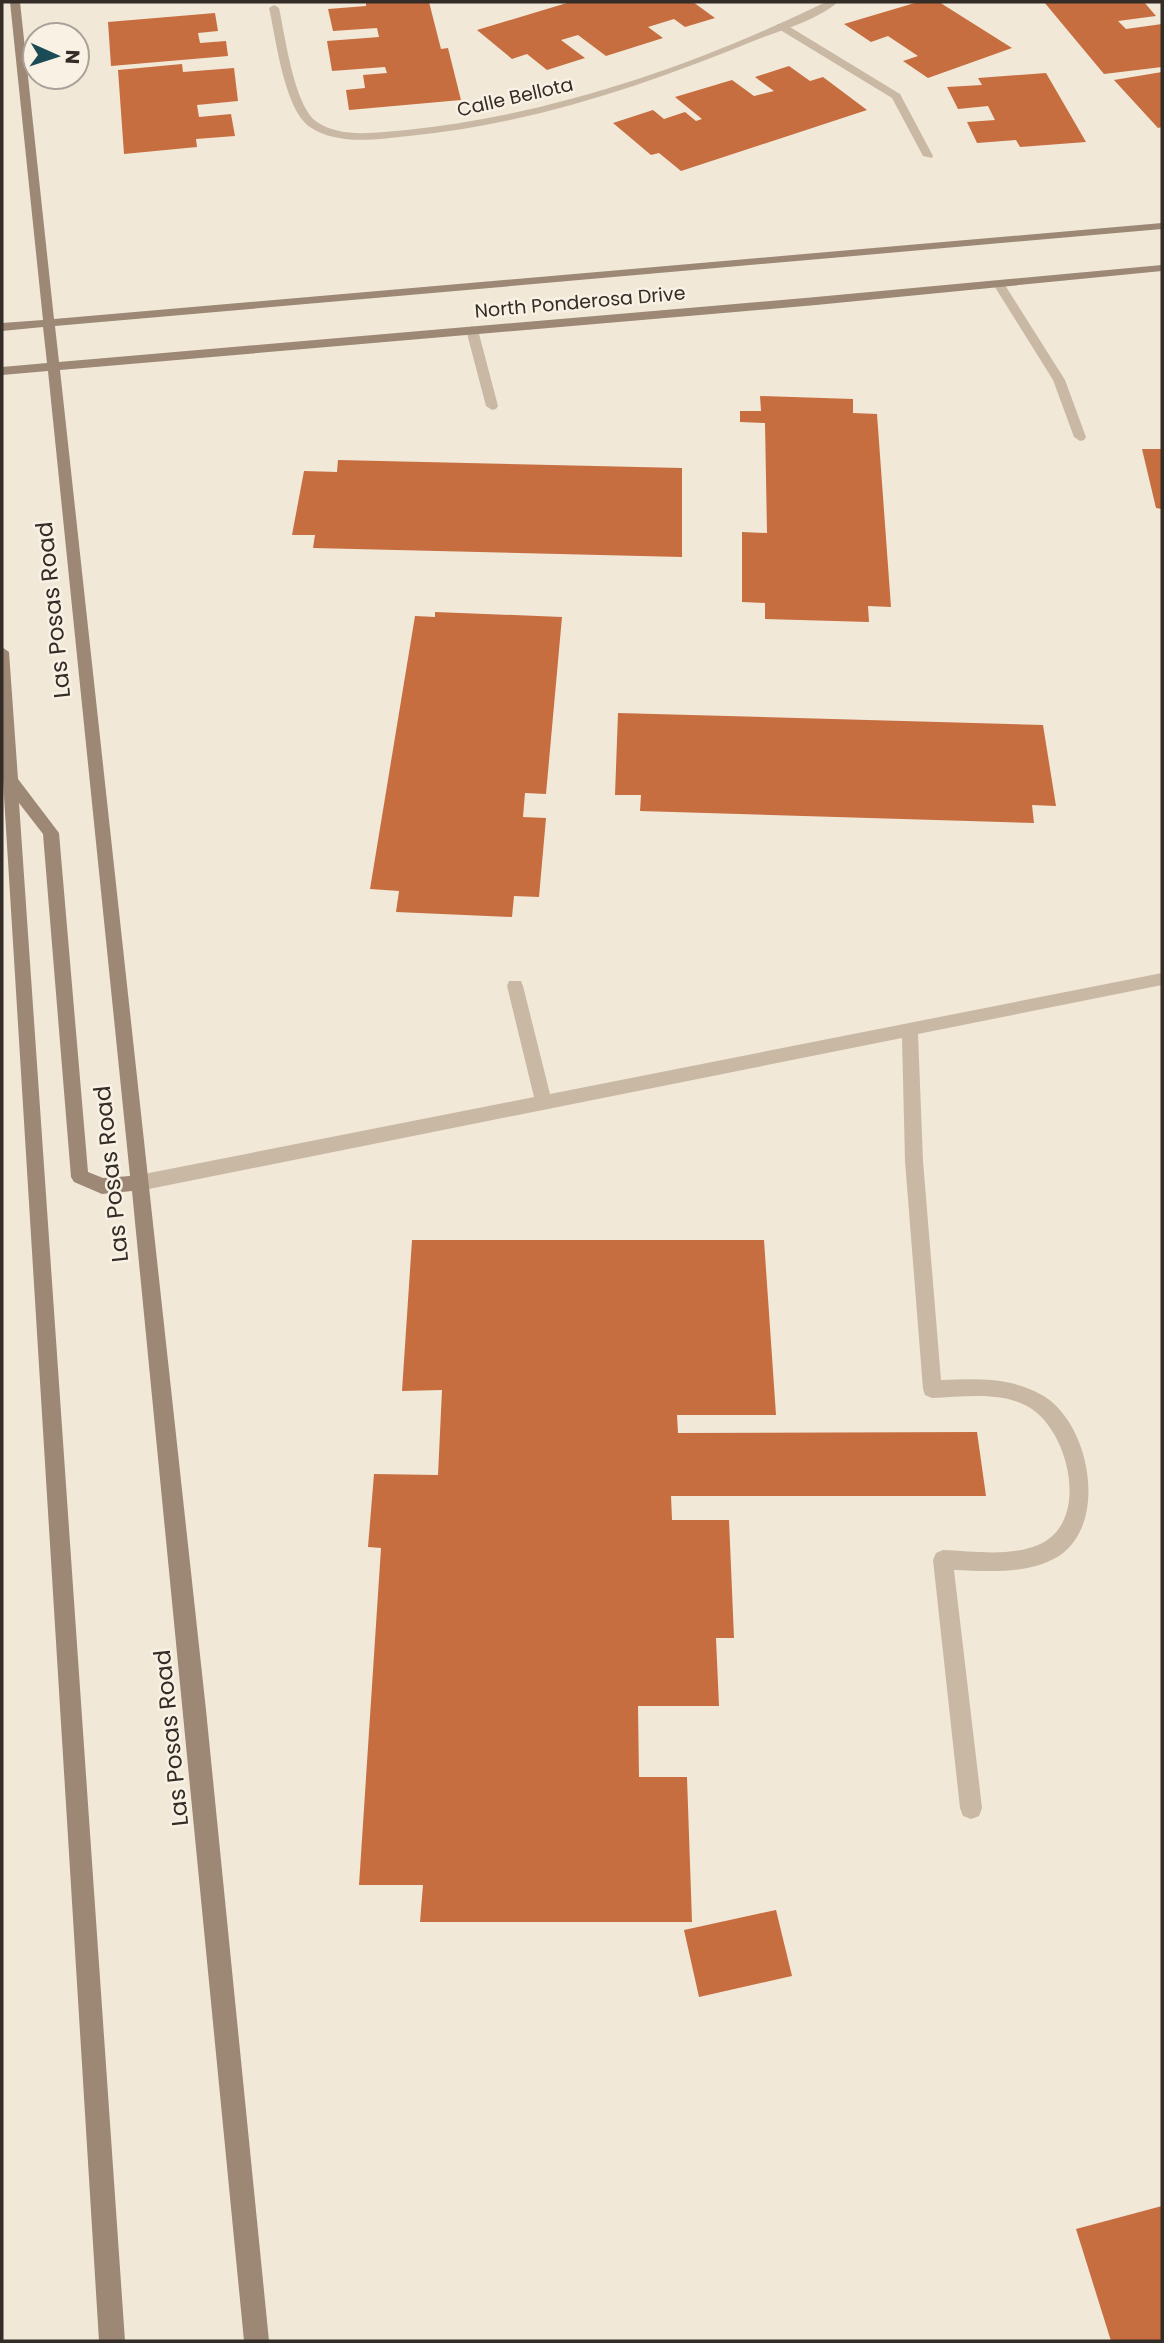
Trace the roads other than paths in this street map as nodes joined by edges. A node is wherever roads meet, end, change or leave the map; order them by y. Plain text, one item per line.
1 (15, 2) edge
2 (832, 2) edge
3 (274, 8) dead end
4 (781, 26) junction
5 (929, 156) dead end
6 (1162, 226) edge
7 (1162, 268) edge
8 (999, 284) junction
9 (47, 323) junction
10 (2, 327) edge
11 (472, 330) junction
12 (52, 366) junction
13 (2, 371) edge
14 (492, 406) dead end
15 (1080, 438) dead end
16 (2, 652) edge
17 (10, 780) junction
18 (1162, 979) edge
19 (515, 986) dead end
20 (910, 1028) junction
21 (544, 1102) junction
22 (139, 1183) junction
23 (971, 1808) dead end
24 (113, 2341) edge
25 (257, 2341) edge

1 - 9 main road, Las Posas Road
2 - 4 street, Calle Bellota
3 - 4 street, Calle Bellota
4 - 5 street
6 - 9 main road, North Ponderosa Drive
7 - 8 main road, North Ponderosa Drive
8 - 11 main road, North Ponderosa Drive
8 - 15 street
9 - 10 main road, North Ponderosa Drive
9 - 12 main road, Las Posas Road
11 - 12 main road, North Ponderosa Drive
11 - 14 street
12 - 13 main road, North Ponderosa Drive
12 - 22 main road, Las Posas Road
16 - 17 main road
17 - 22 main road
17 - 24 main road
18 - 20 street
19 - 21 street
20 - 21 street
20 - 23 street
21 - 22 street
22 - 25 main road, Las Posas Road

